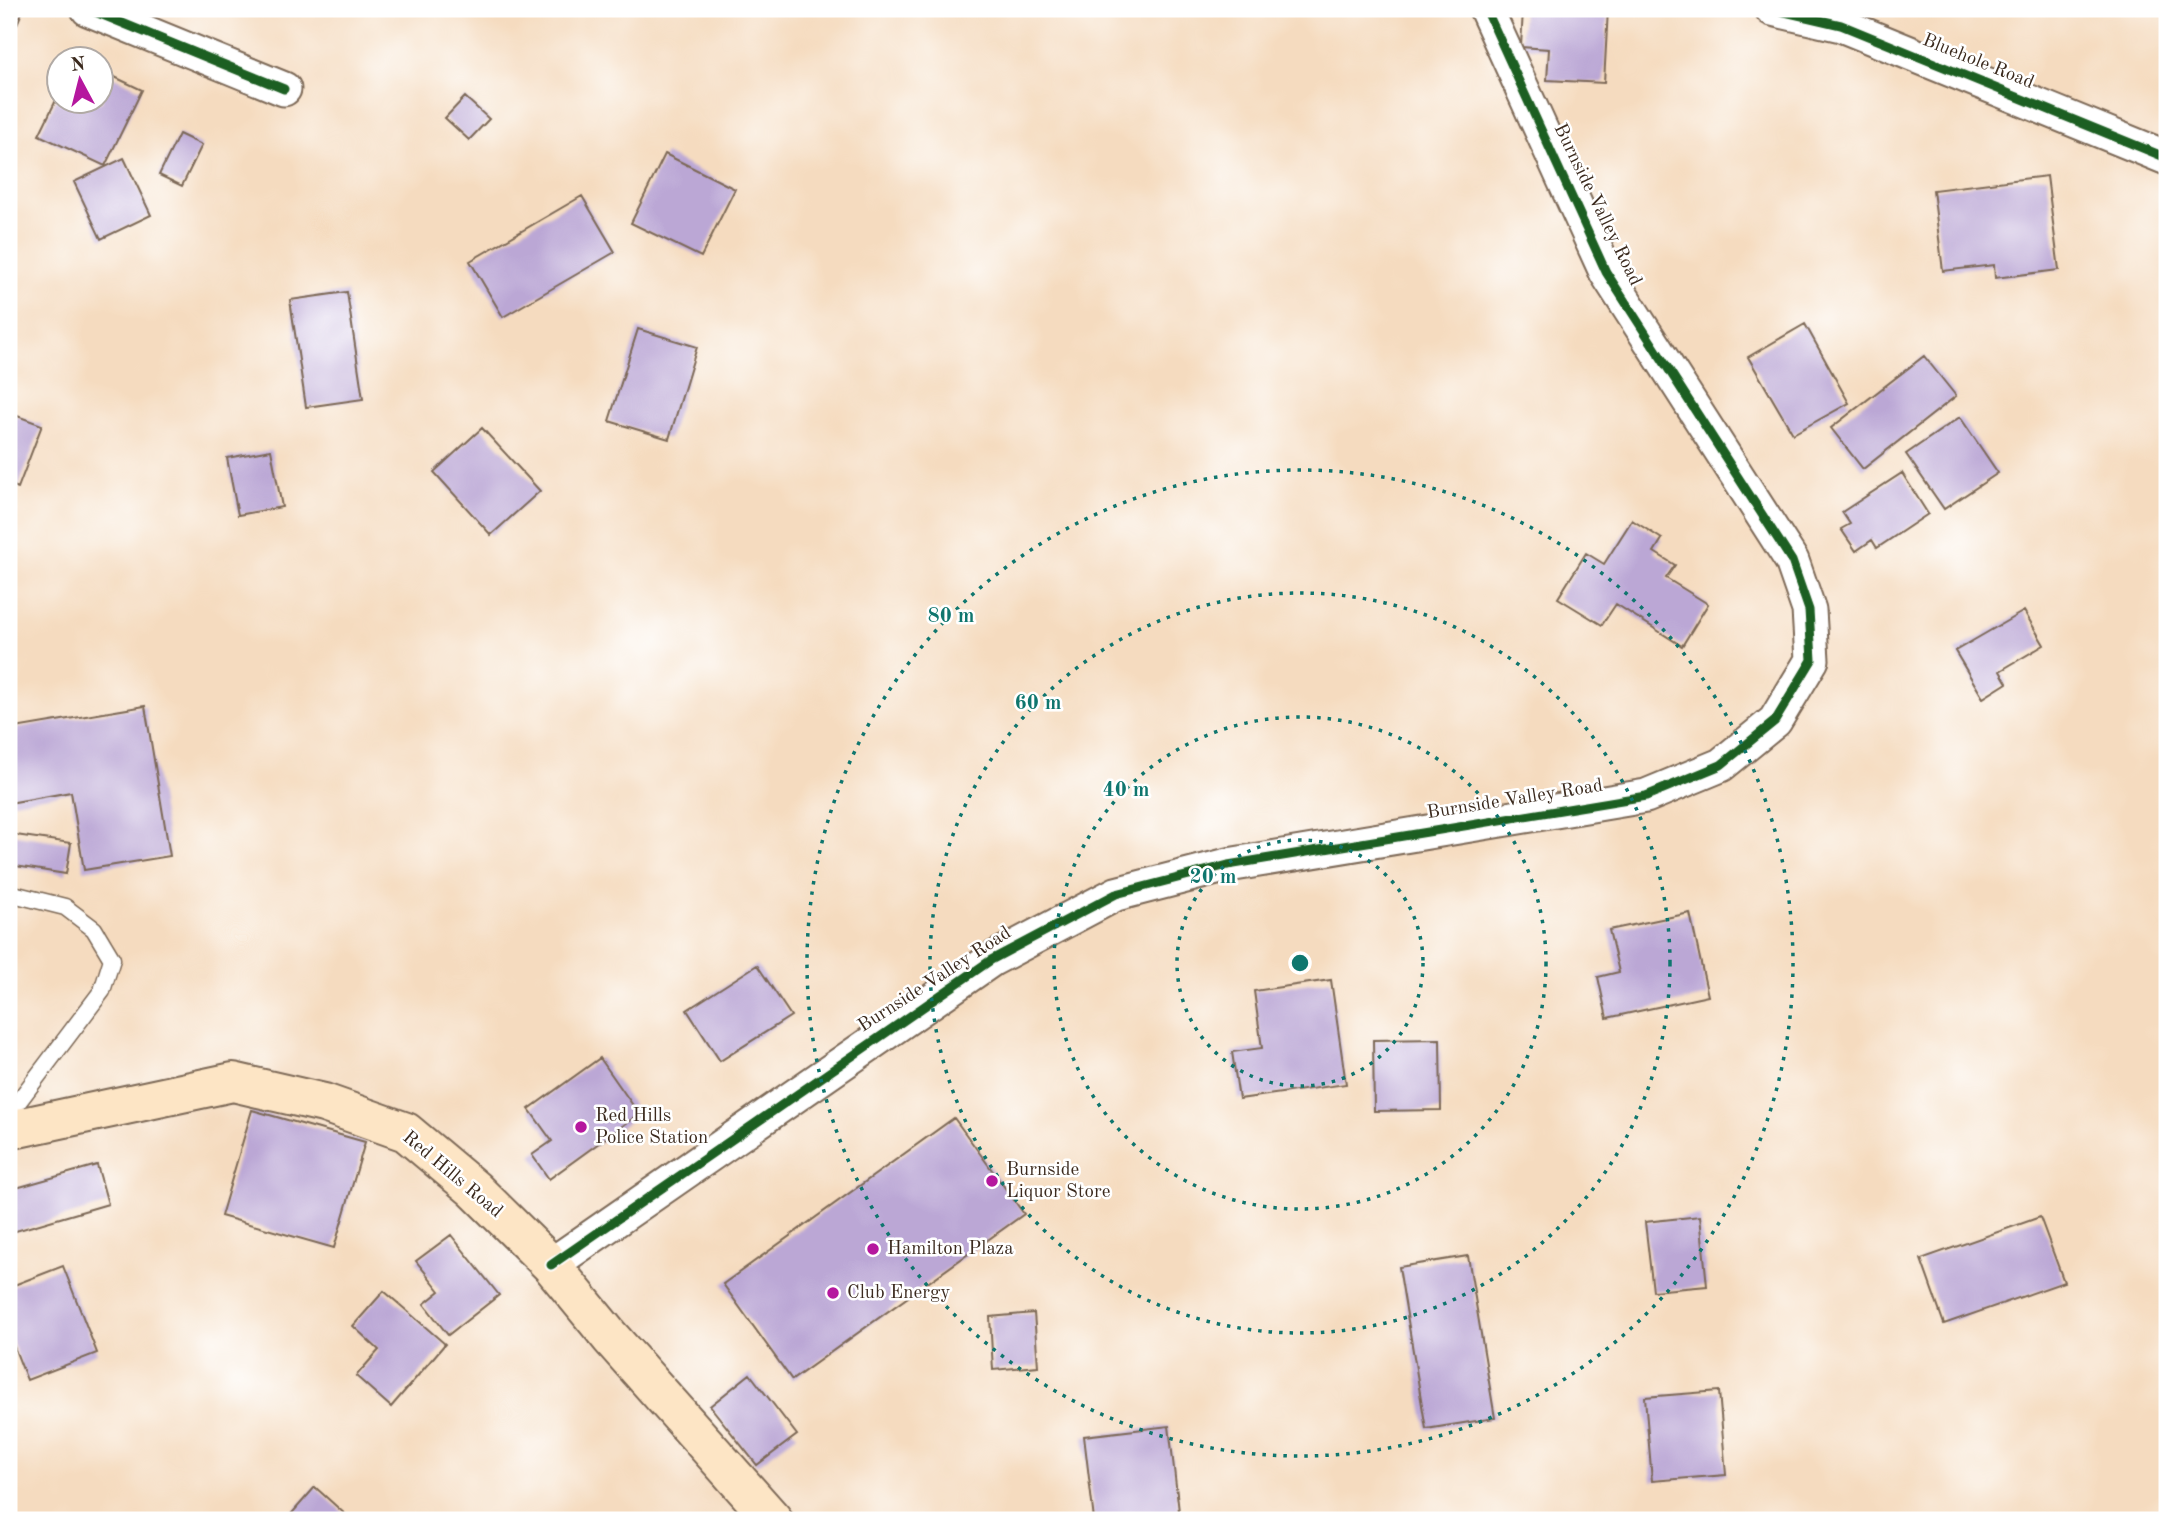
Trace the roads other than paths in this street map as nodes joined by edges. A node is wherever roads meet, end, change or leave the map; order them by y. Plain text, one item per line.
1 (88, 9) edge
2 (1486, 9) edge
3 (1772, 9) edge
4 (284, 89) dead end
5 (2167, 158) edge
6 (9, 893) edge
7 (9, 1114) edge
8 (9, 1130) edge
9 (551, 1265) junction
10 (773, 1520) edge

1 - 4 street
2 - 9 street, Burnside Valley Road
3 - 5 street, Bluehole Road
6 - 7 lane
8 - 9 main road, Red Hills Road
9 - 10 main road, Red Hills Road

